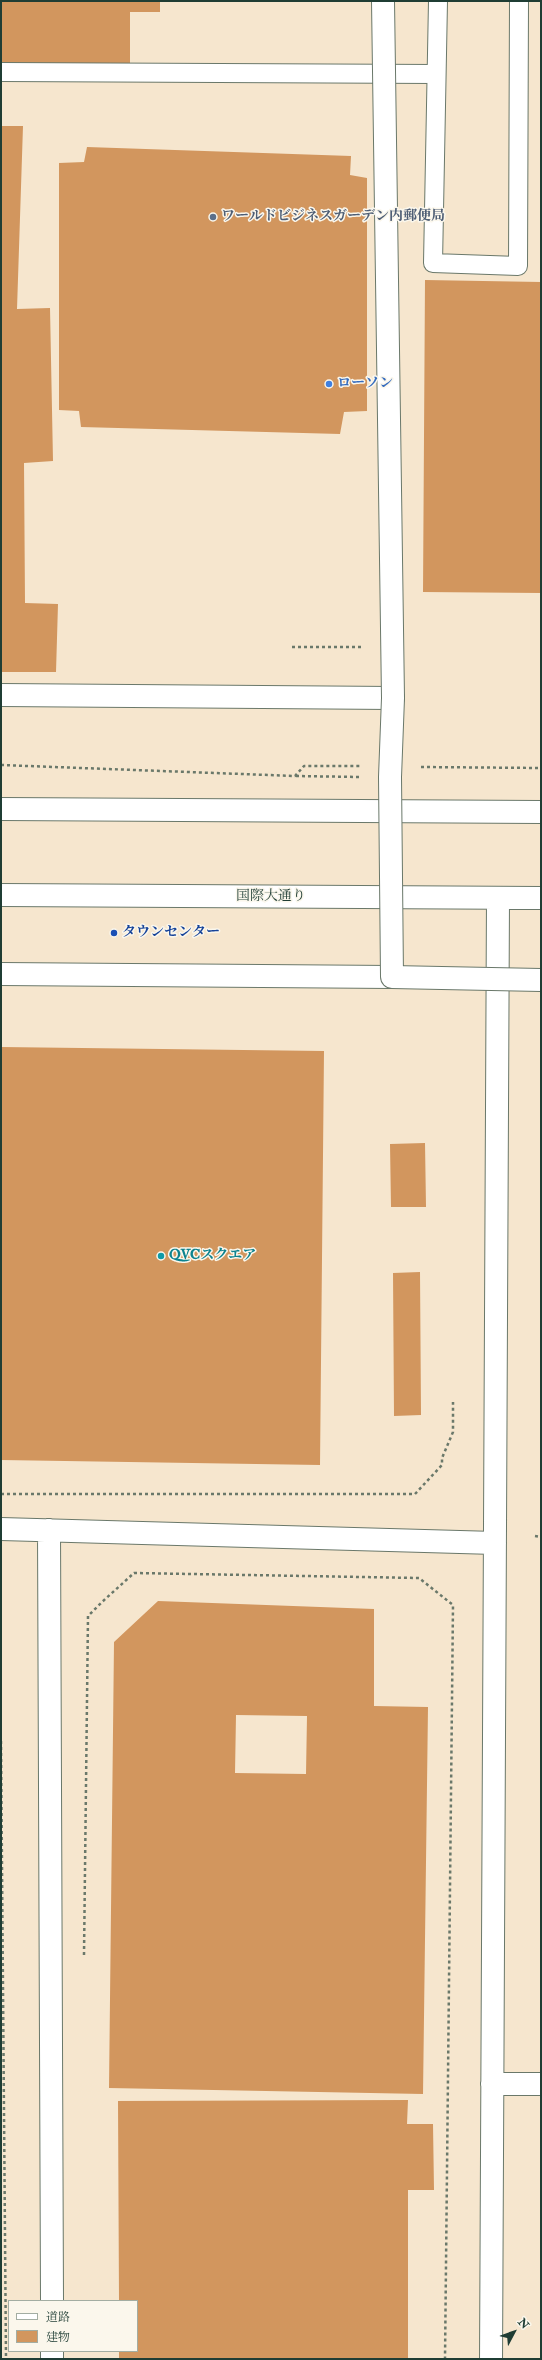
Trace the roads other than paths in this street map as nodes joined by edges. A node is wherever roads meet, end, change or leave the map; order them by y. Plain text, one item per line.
1 (383, 1) edge
2 (438, 1) edge
3 (519, 1) edge
4 (1, 72) edge
5 (436, 74) junction
6 (1, 695) edge
7 (392, 698) junction
8 (1, 809) edge
9 (541, 812) edge
10 (1, 894) edge
11 (498, 898) junction
12 (541, 898) edge
13 (1, 974) edge
14 (392, 977) junction
15 (541, 980) edge
16 (1, 1529) edge
17 (49, 1530) junction
18 (495, 1543) junction
19 (492, 2084) junction
20 (541, 2084) edge
21 (52, 2300) edge
22 (492, 2359) edge

1 - 7 street, bridge
2 - 5 lane
3 - 5 lane
4 - 5 lane
6 - 7 street
7 - 14 street, bridge
8 - 9 street
10 - 11 street, 国際大通り
11 - 12 street, 国際大通り
11 - 18 street
13 - 14 street
14 - 15 street, bridge
16 - 17 street
17 - 18 street
17 - 21 street
18 - 19 street
19 - 20 street
19 - 22 street

